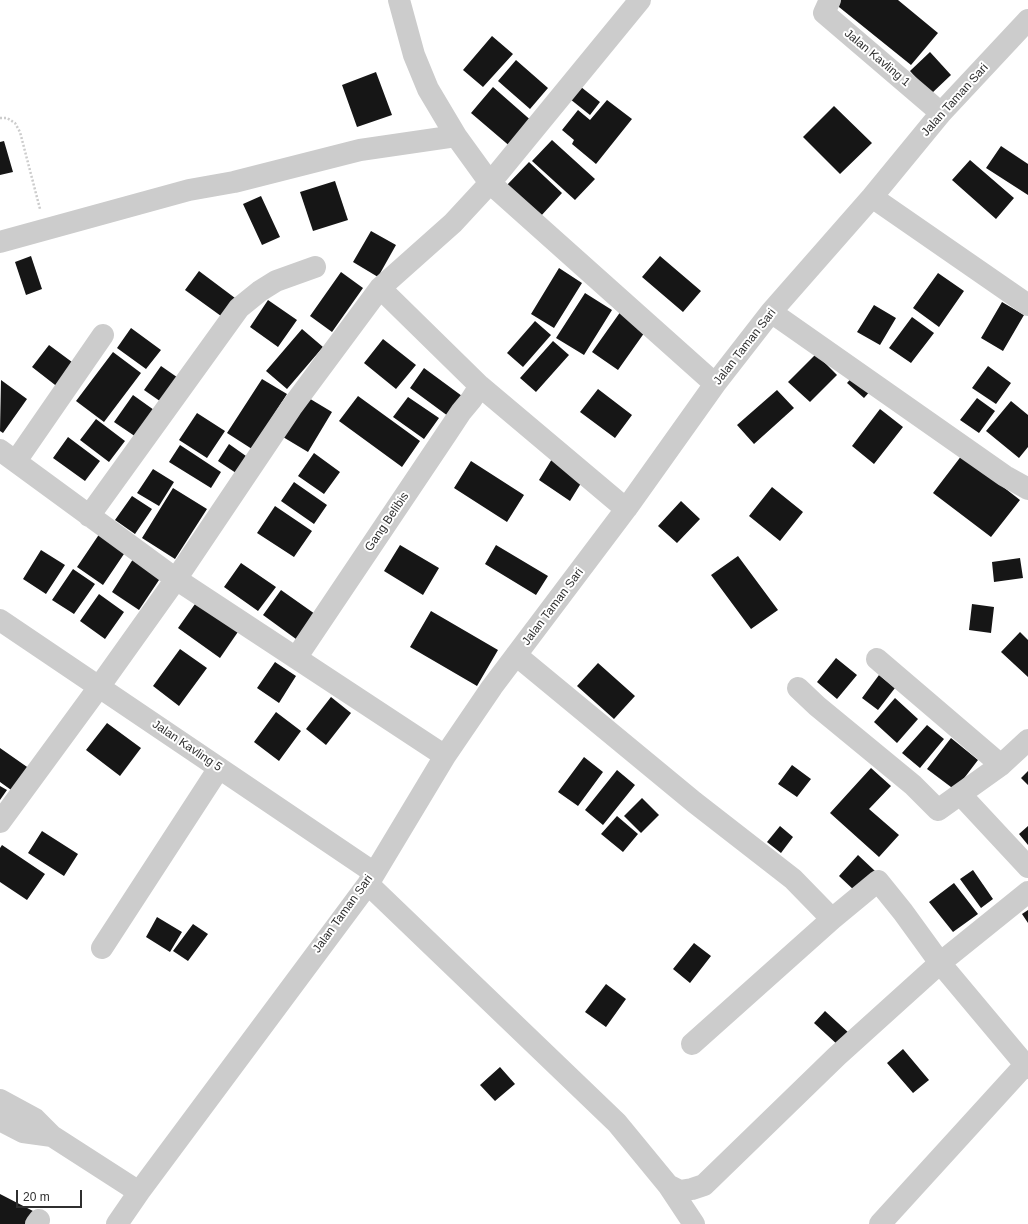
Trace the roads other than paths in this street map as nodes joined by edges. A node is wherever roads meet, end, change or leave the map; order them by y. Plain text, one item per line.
1 (399, 0) edge
2 (640, 0) edge
3 (830, 0) edge
4 (1028, 20) edge
5 (941, 113) junction
6 (456, 136) junction
7 (490, 183) junction
8 (872, 197) junction
9 (0, 242) edge
10 (315, 267) dead end
11 (380, 288) junction
12 (1028, 306) edge
13 (771, 312) junction
14 (103, 335) dead end
15 (715, 384) junction
16 (480, 386) junction
17 (8, 455) edge
18 (1028, 489) edge
19 (626, 509) junction
20 (89, 516) junction
21 (176, 579) junction
22 (0, 621) edge
23 (516, 655) junction
24 (296, 658) junction
25 (877, 659) dead end
26 (99, 687) junction
27 (798, 688) dead end
28 (1028, 740) edge
29 (445, 756) junction
30 (1000, 765) junction
31 (219, 768) junction
32 (960, 795) junction
33 (0, 822) edge
34 (1028, 867) edge
35 (371, 878) junction
36 (1028, 892) edge
37 (832, 919) junction
38 (102, 948) dead end
39 (940, 963) junction
40 (692, 1044) dead end
41 (1027, 1067) edge
42 (0, 1100) edge
43 (0, 1120) edge
44 (52, 1136) junction
45 (668, 1185) junction
46 (138, 1192) junction
47 (892, 1220) edge
48 (117, 1224) edge
49 (694, 1224) edge

1 - 6 street
2 - 7 street
3 - 5 street, Jalan Kavling 1
4 - 5 street, Jalan Taman Sari
5 - 8 street, Jalan Taman Sari
6 - 7 street
6 - 9 street
7 - 11 street
7 - 15 street
8 - 12 street
8 - 13 street, Jalan Taman Sari
10 - 20 street
11 - 16 street
11 - 21 street
13 - 15 street, Jalan Taman Sari
13 - 18 street
14 - 17 street
15 - 19 street, Jalan Taman Sari
16 - 19 street
16 - 24 street, Gang Belibis
17 - 20 street
19 - 23 street, Jalan Taman Sari
20 - 21 street
21 - 24 street
21 - 26 street
22 - 26 street, Jalan Kavling 5
23 - 29 street, Jalan Taman Sari
23 - 37 street
24 - 29 street
25 - 30 street
26 - 31 street, Jalan Kavling 5
26 - 33 street
27 - 32 street
28 - 30 street
29 - 35 street, Jalan Taman Sari
30 - 32 street
31 - 35 street, Jalan Kavling 5
31 - 38 street
32 - 34 street
35 - 45 street, Jalan Kavling 5
35 - 46 street, Jalan Taman Sari
36 - 39 street
37 - 39 street
37 - 40 street
39 - 41 street
39 - 45 street
41 - 47 street
42 - 44 street
43 - 44 street
44 - 46 street
45 - 49 street, Jalan Kavling 5
46 - 48 street, Jalan Taman Sari

